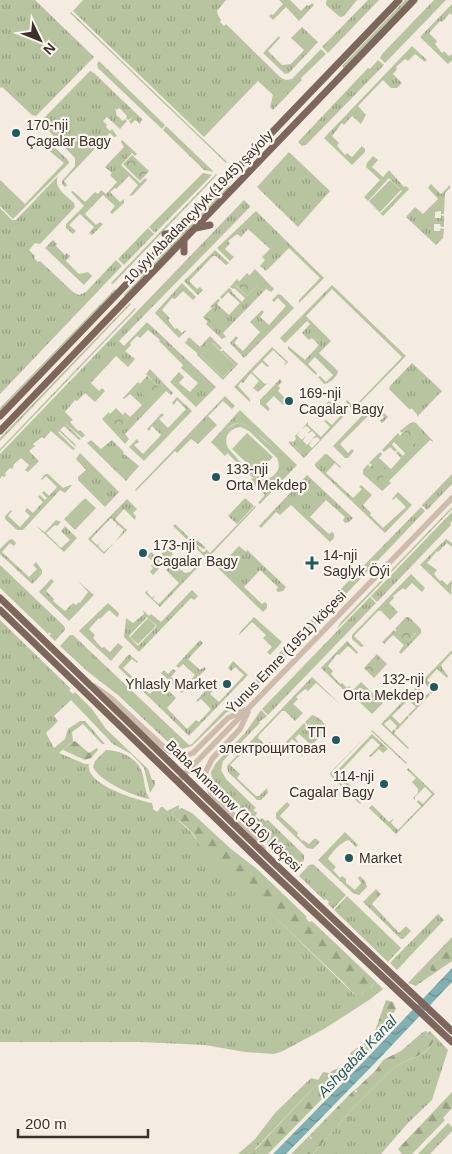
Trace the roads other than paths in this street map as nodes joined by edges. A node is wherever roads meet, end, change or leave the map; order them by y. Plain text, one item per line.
1 (399, 0) edge
2 (414, 0) edge
3 (190, 208) dead end
4 (189, 219) junction
5 (210, 225) dead end
6 (195, 228) junction
7 (175, 233) junction
8 (164, 234) dead end
9 (184, 240) junction
10 (184, 252) dead end
11 (89, 323) junction
12 (97, 331) junction
13 (0, 416) edge
14 (0, 431) edge
15 (452, 498) edge
16 (0, 598) edge
17 (0, 610) edge
18 (85, 680) junction
19 (250, 708) junction
20 (181, 778) junction
21 (272, 861) junction
22 (452, 1031) edge
23 (452, 1042) edge

1 - 4 main road, 10 ýyl Abadançylyk (1945) şaýoly
2 - 6 main road, 10 ýyl Abadançylyk (1945) şaýoly
3 - 4 main road
4 - 7 main road, 10 ýyl Abadançylyk (1945) şaýoly
5 - 6 main road
6 - 9 main road, 10 ýyl Abadançylyk (1945) şaýoly
7 - 8 main road
7 - 11 main road, 10 ýyl Abadançylyk (1945) şaýoly
9 - 10 main road
9 - 12 main road, 10 ýyl Abadançylyk (1945) şaýoly
11 - 12 main road
11 - 13 main road, 10 ýyl Abadançylyk (1945) şaýoly
12 - 14 main road, 10 ýyl Abadançylyk (1945) şaýoly
15 - 19 street, Ýunus Emre (1951) köçesi
16 - 18 main road, Baba Annanow (1916) köçesi
17 - 20 main road, Baba Annanow (1916) köçesi
18 - 19 street
18 - 20 main road, Baba Annanow (1916) köçesi
19 - 20 street, Ýunus Emre (1951) köçesi
19 - 21 street
20 - 21 main road, Baba Annanow (1916) köçesi
20 - 23 main road, Baba Annanow (1916) köçesi
21 - 22 main road, Baba Annanow (1916) köçesi

